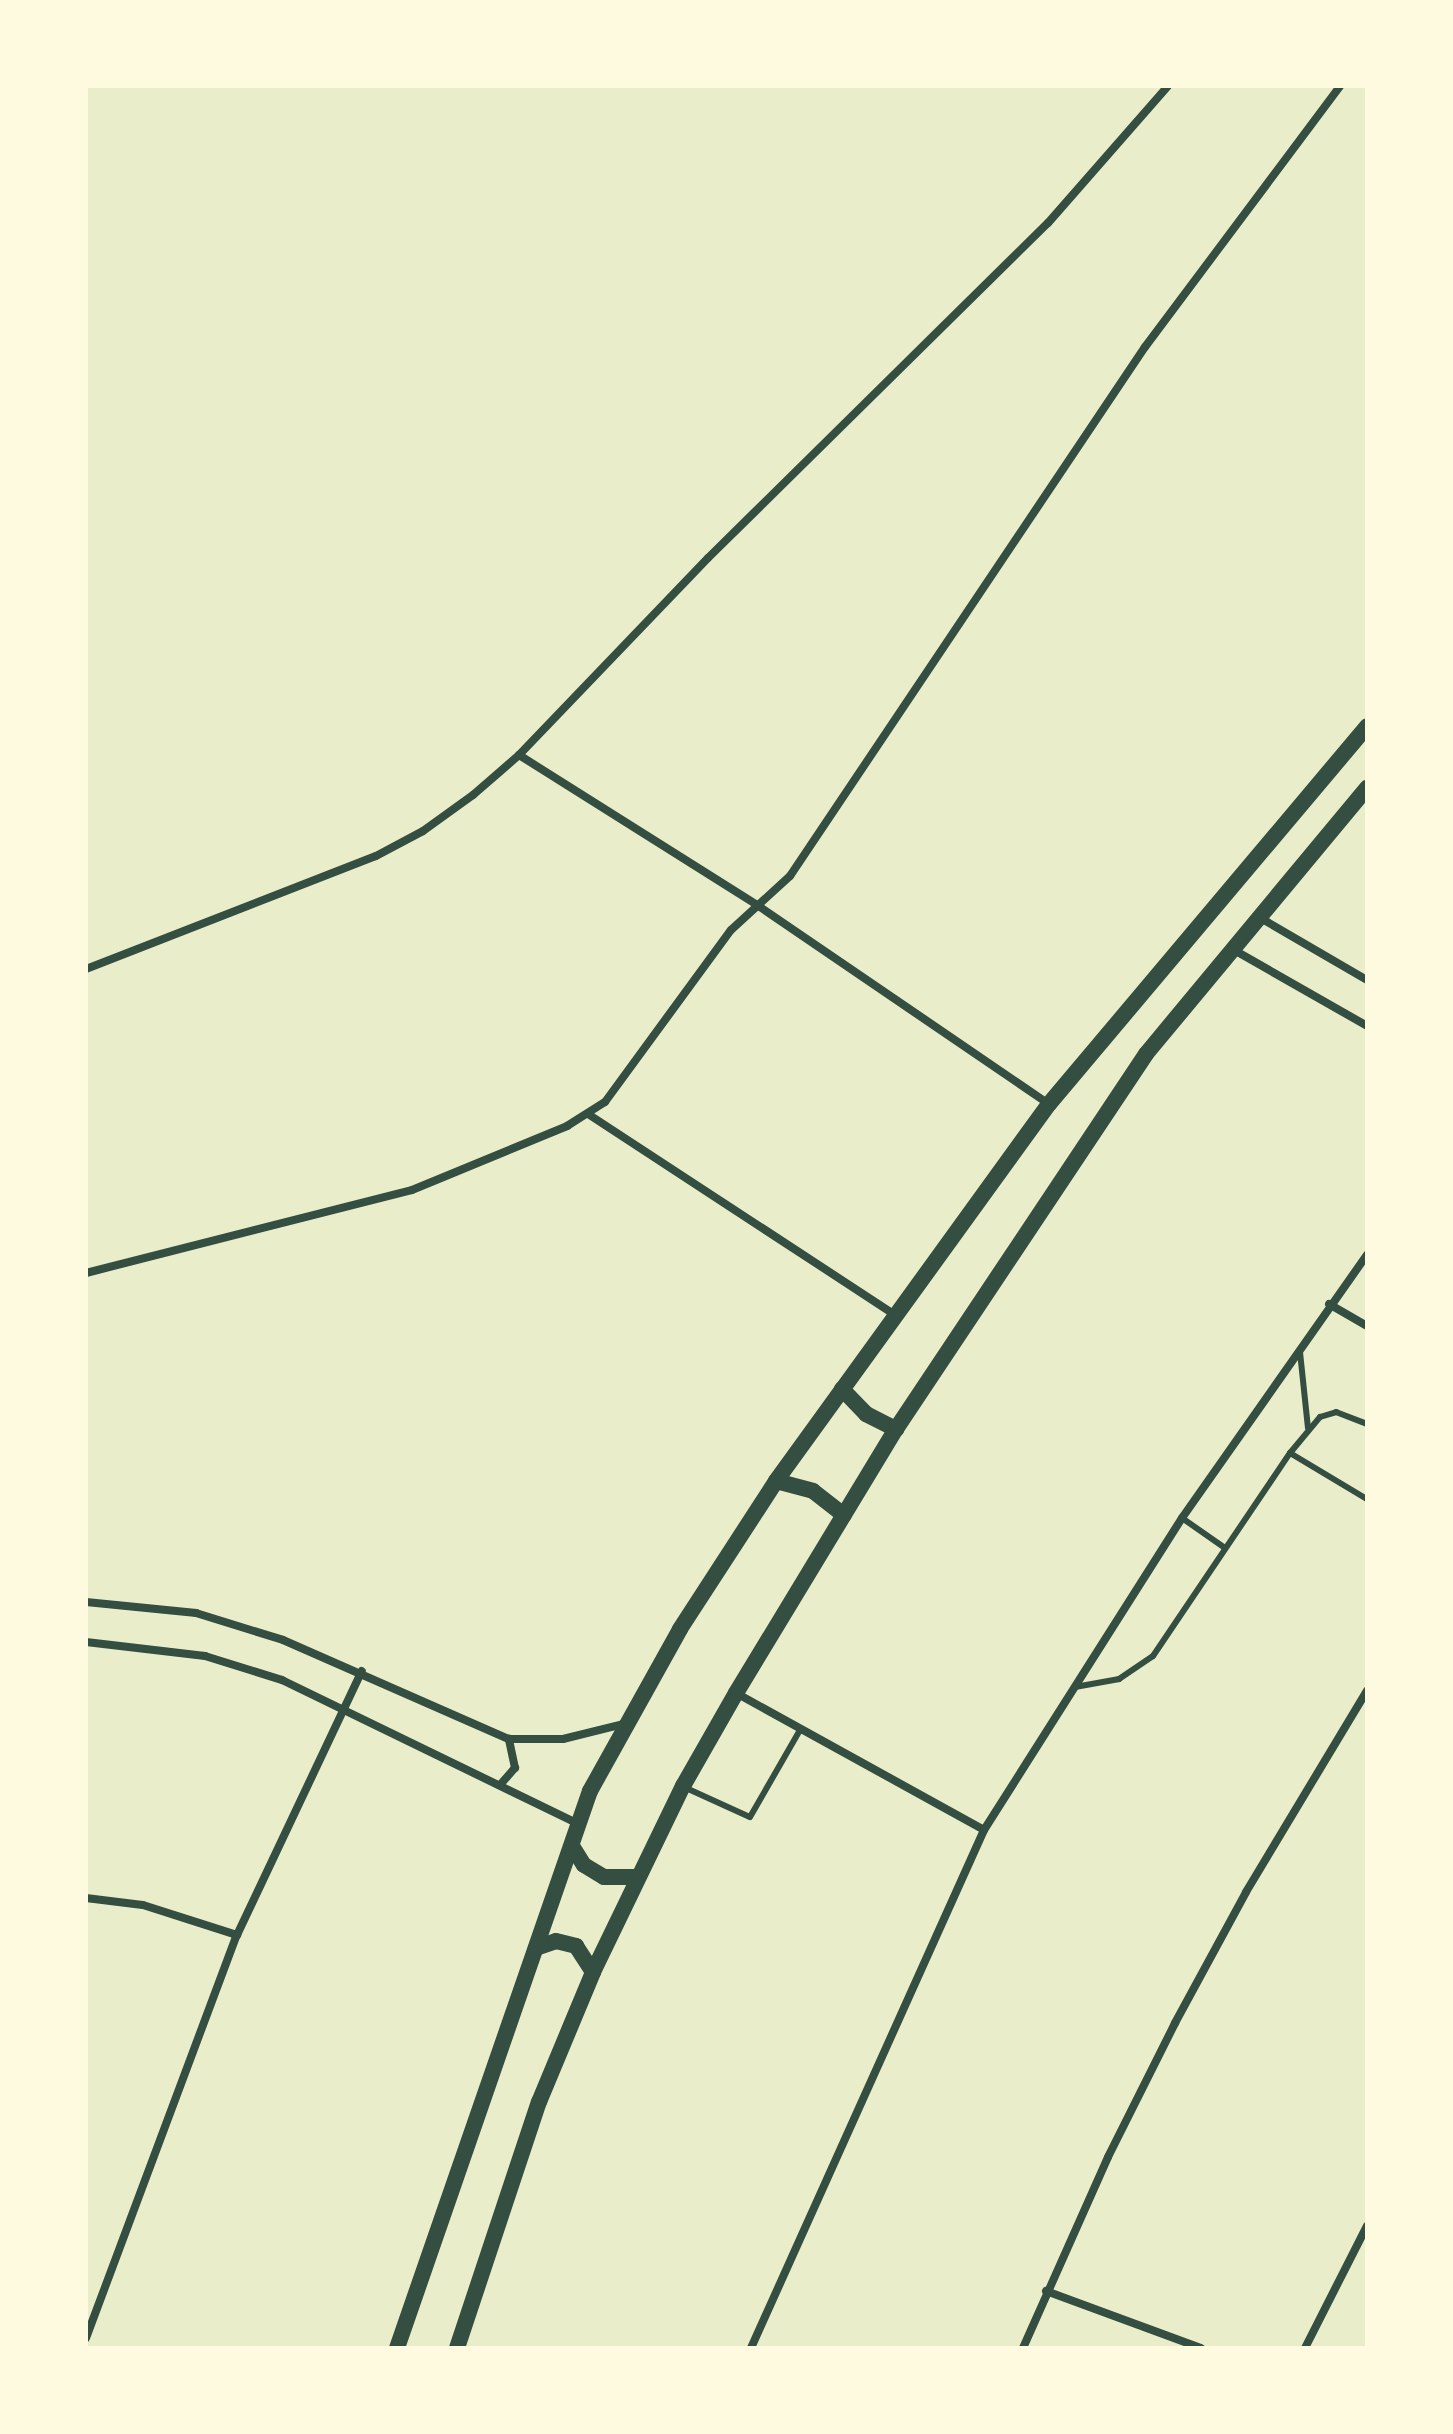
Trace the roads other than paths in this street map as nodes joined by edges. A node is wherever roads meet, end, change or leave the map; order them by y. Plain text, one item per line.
1 (1168, 86) edge
2 (1340, 86) edge
3 (1367, 726) edge
4 (519, 755) junction
5 (1367, 788) edge
6 (760, 907) junction
7 (1256, 915) junction
8 (1229, 947) junction
9 (86, 969) edge
10 (1367, 980) edge
11 (1367, 1026) edge
12 (1049, 1104) junction
13 (588, 1114) junction
14 (1367, 1255) edge
15 (86, 1273) edge
16 (1329, 1304) junction
17 (898, 1316) junction
18 (1367, 1326) edge
19 (1299, 1348) junction
20 (842, 1389) junction
21 (1367, 1424) edge
22 (1308, 1428) junction
23 (896, 1429) junction
24 (1290, 1453) junction
25 (776, 1481) junction
26 (1367, 1499) edge
27 (844, 1515) junction
28 (1182, 1518) junction
29 (1225, 1548) junction
30 (86, 1602) edge
31 (86, 1642) edge
32 (362, 1671) junction
33 (1071, 1688) junction
34 (1367, 1691) edge
35 (736, 1693) junction
36 (343, 1709) junction
37 (627, 1722) junction
38 (800, 1730) junction
39 (509, 1739) junction
40 (500, 1785) junction
41 (683, 1786) junction
42 (579, 1824) junction
43 (984, 1830) junction
44 (572, 1846) junction
45 (638, 1877) junction
46 (86, 1898) edge
47 (237, 1935) junction
48 (536, 1948) junction
49 (593, 1972) junction
50 (1367, 2226) edge
51 (1046, 2291) junction
52 (86, 2338) edge
53 (397, 2348) edge
54 (457, 2348) edge
55 (751, 2348) edge
56 (1023, 2348) edge
57 (1201, 2348) edge
58 (1305, 2348) edge

1 - 4 street
2 - 6 street
3 - 12 main road
4 - 6 street
4 - 9 street
5 - 7 main road
6 - 12 street
6 - 13 street
7 - 8 main road
7 - 10 street
8 - 11 street
8 - 23 main road
12 - 17 main road
13 - 15 street
13 - 17 street
14 - 16 street
16 - 18 street
16 - 19 street
17 - 20 main road
19 - 22 lane
19 - 28 street
20 - 23 main road
20 - 25 main road
21 - 22 lane
22 - 24 lane
23 - 27 main road
24 - 26 lane
24 - 29 lane
25 - 27 main road
25 - 37 main road
27 - 35 main road
28 - 29 lane
28 - 33 street
29 - 33 lane
30 - 32 street
31 - 36 street
32 - 36 street
32 - 39 street
33 - 43 street
34 - 51 street
35 - 38 street
35 - 41 main road
36 - 40 street
36 - 47 street
37 - 39 street
37 - 42 main road
38 - 41 lane
38 - 43 street
39 - 40 street
40 - 42 street
41 - 45 main road
42 - 44 main road
43 - 55 street
44 - 45 main road
44 - 48 main road
45 - 49 main road
46 - 47 street
47 - 52 street
48 - 49 main road
48 - 53 main road
49 - 54 main road
50 - 58 street
51 - 56 street
51 - 57 street

